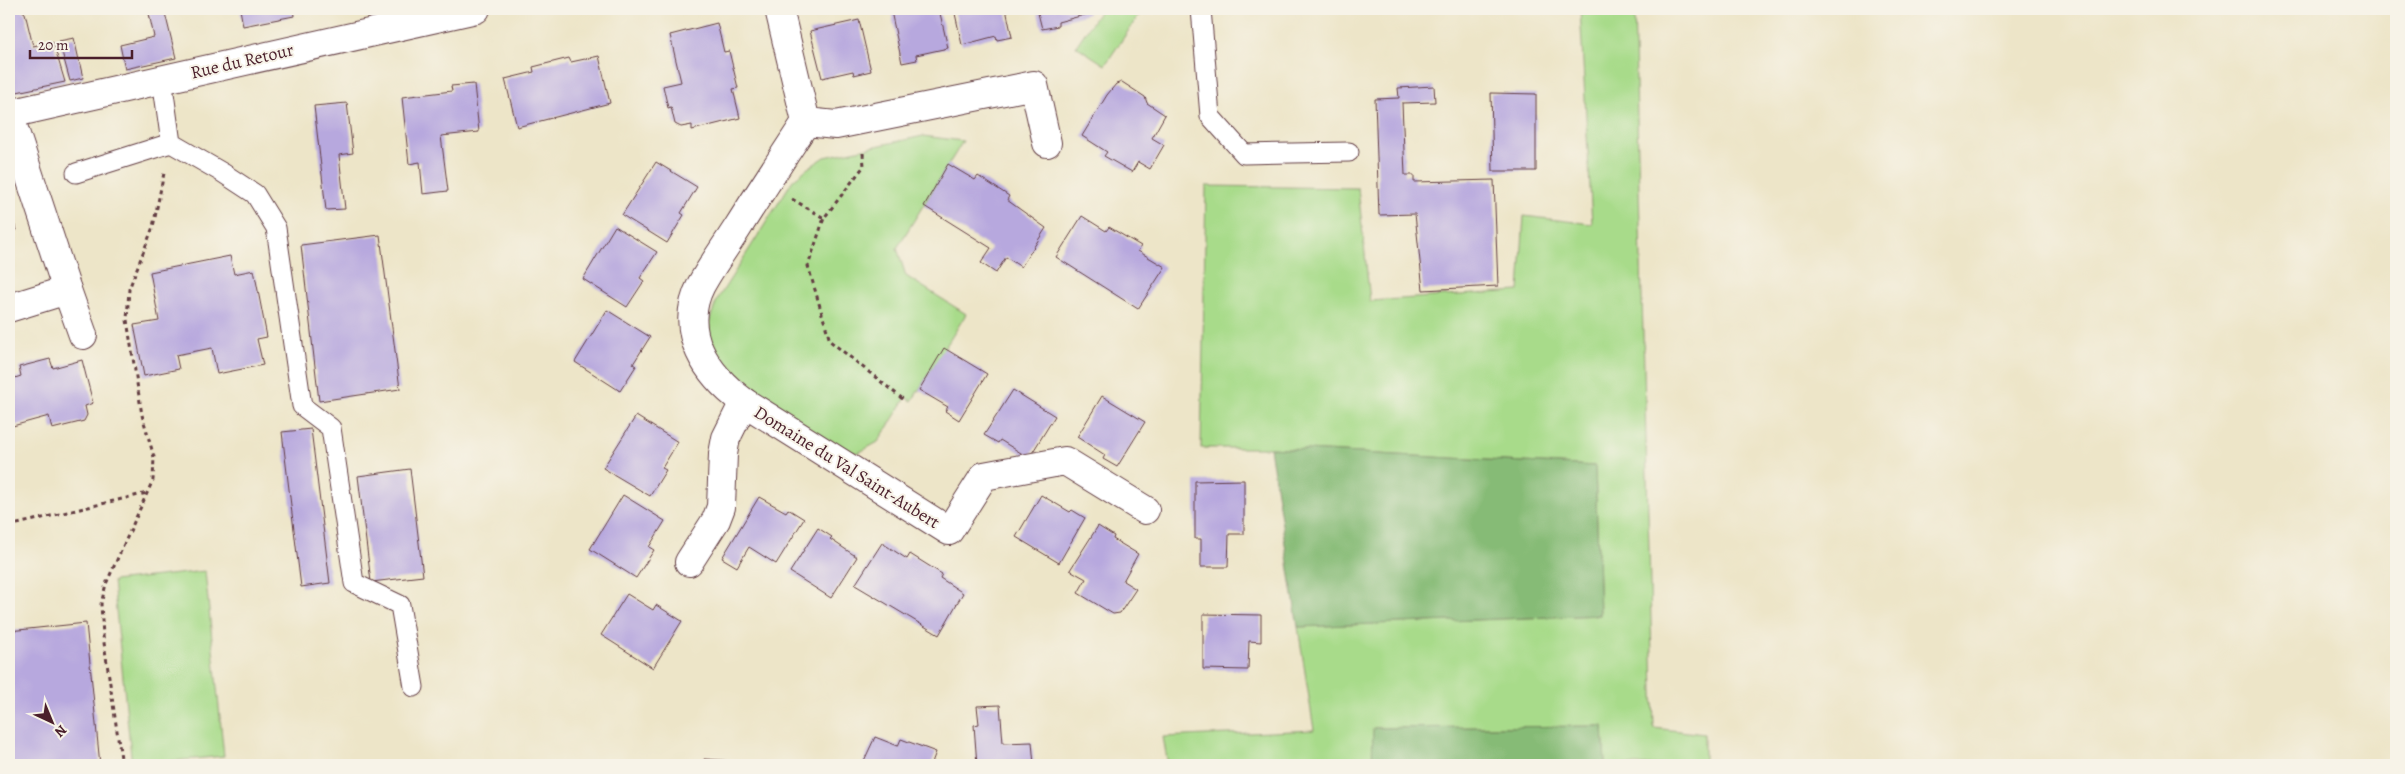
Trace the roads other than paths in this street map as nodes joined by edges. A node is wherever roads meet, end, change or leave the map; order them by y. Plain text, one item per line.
1 (476, 9) edge
2 (779, 9) edge
3 (1201, 9) edge
4 (162, 79) junction
5 (9, 114) edge
6 (806, 122) junction
7 (171, 143) junction
8 (1047, 143) dead end
9 (1349, 152) dead end
10 (76, 173) dead end
11 (67, 290) junction
12 (9, 308) edge
13 (83, 335) dead end
14 (744, 402) junction
15 (1145, 510) dead end
16 (689, 562) dead end
17 (414, 687) dead end

1 - 4 street, Rue du Retour
2 - 6 street
3 - 9 lane
4 - 5 street, Rue du Retour
4 - 7 lane
5 - 11 street
6 - 8 street
6 - 14 street, Domaine du Val Saint-Aubert
7 - 10 lane
7 - 17 lane
11 - 12 street
11 - 13 street
14 - 15 street, Domaine du Val Saint-Aubert
14 - 16 street, Domaine du Val Saint-Aubert

